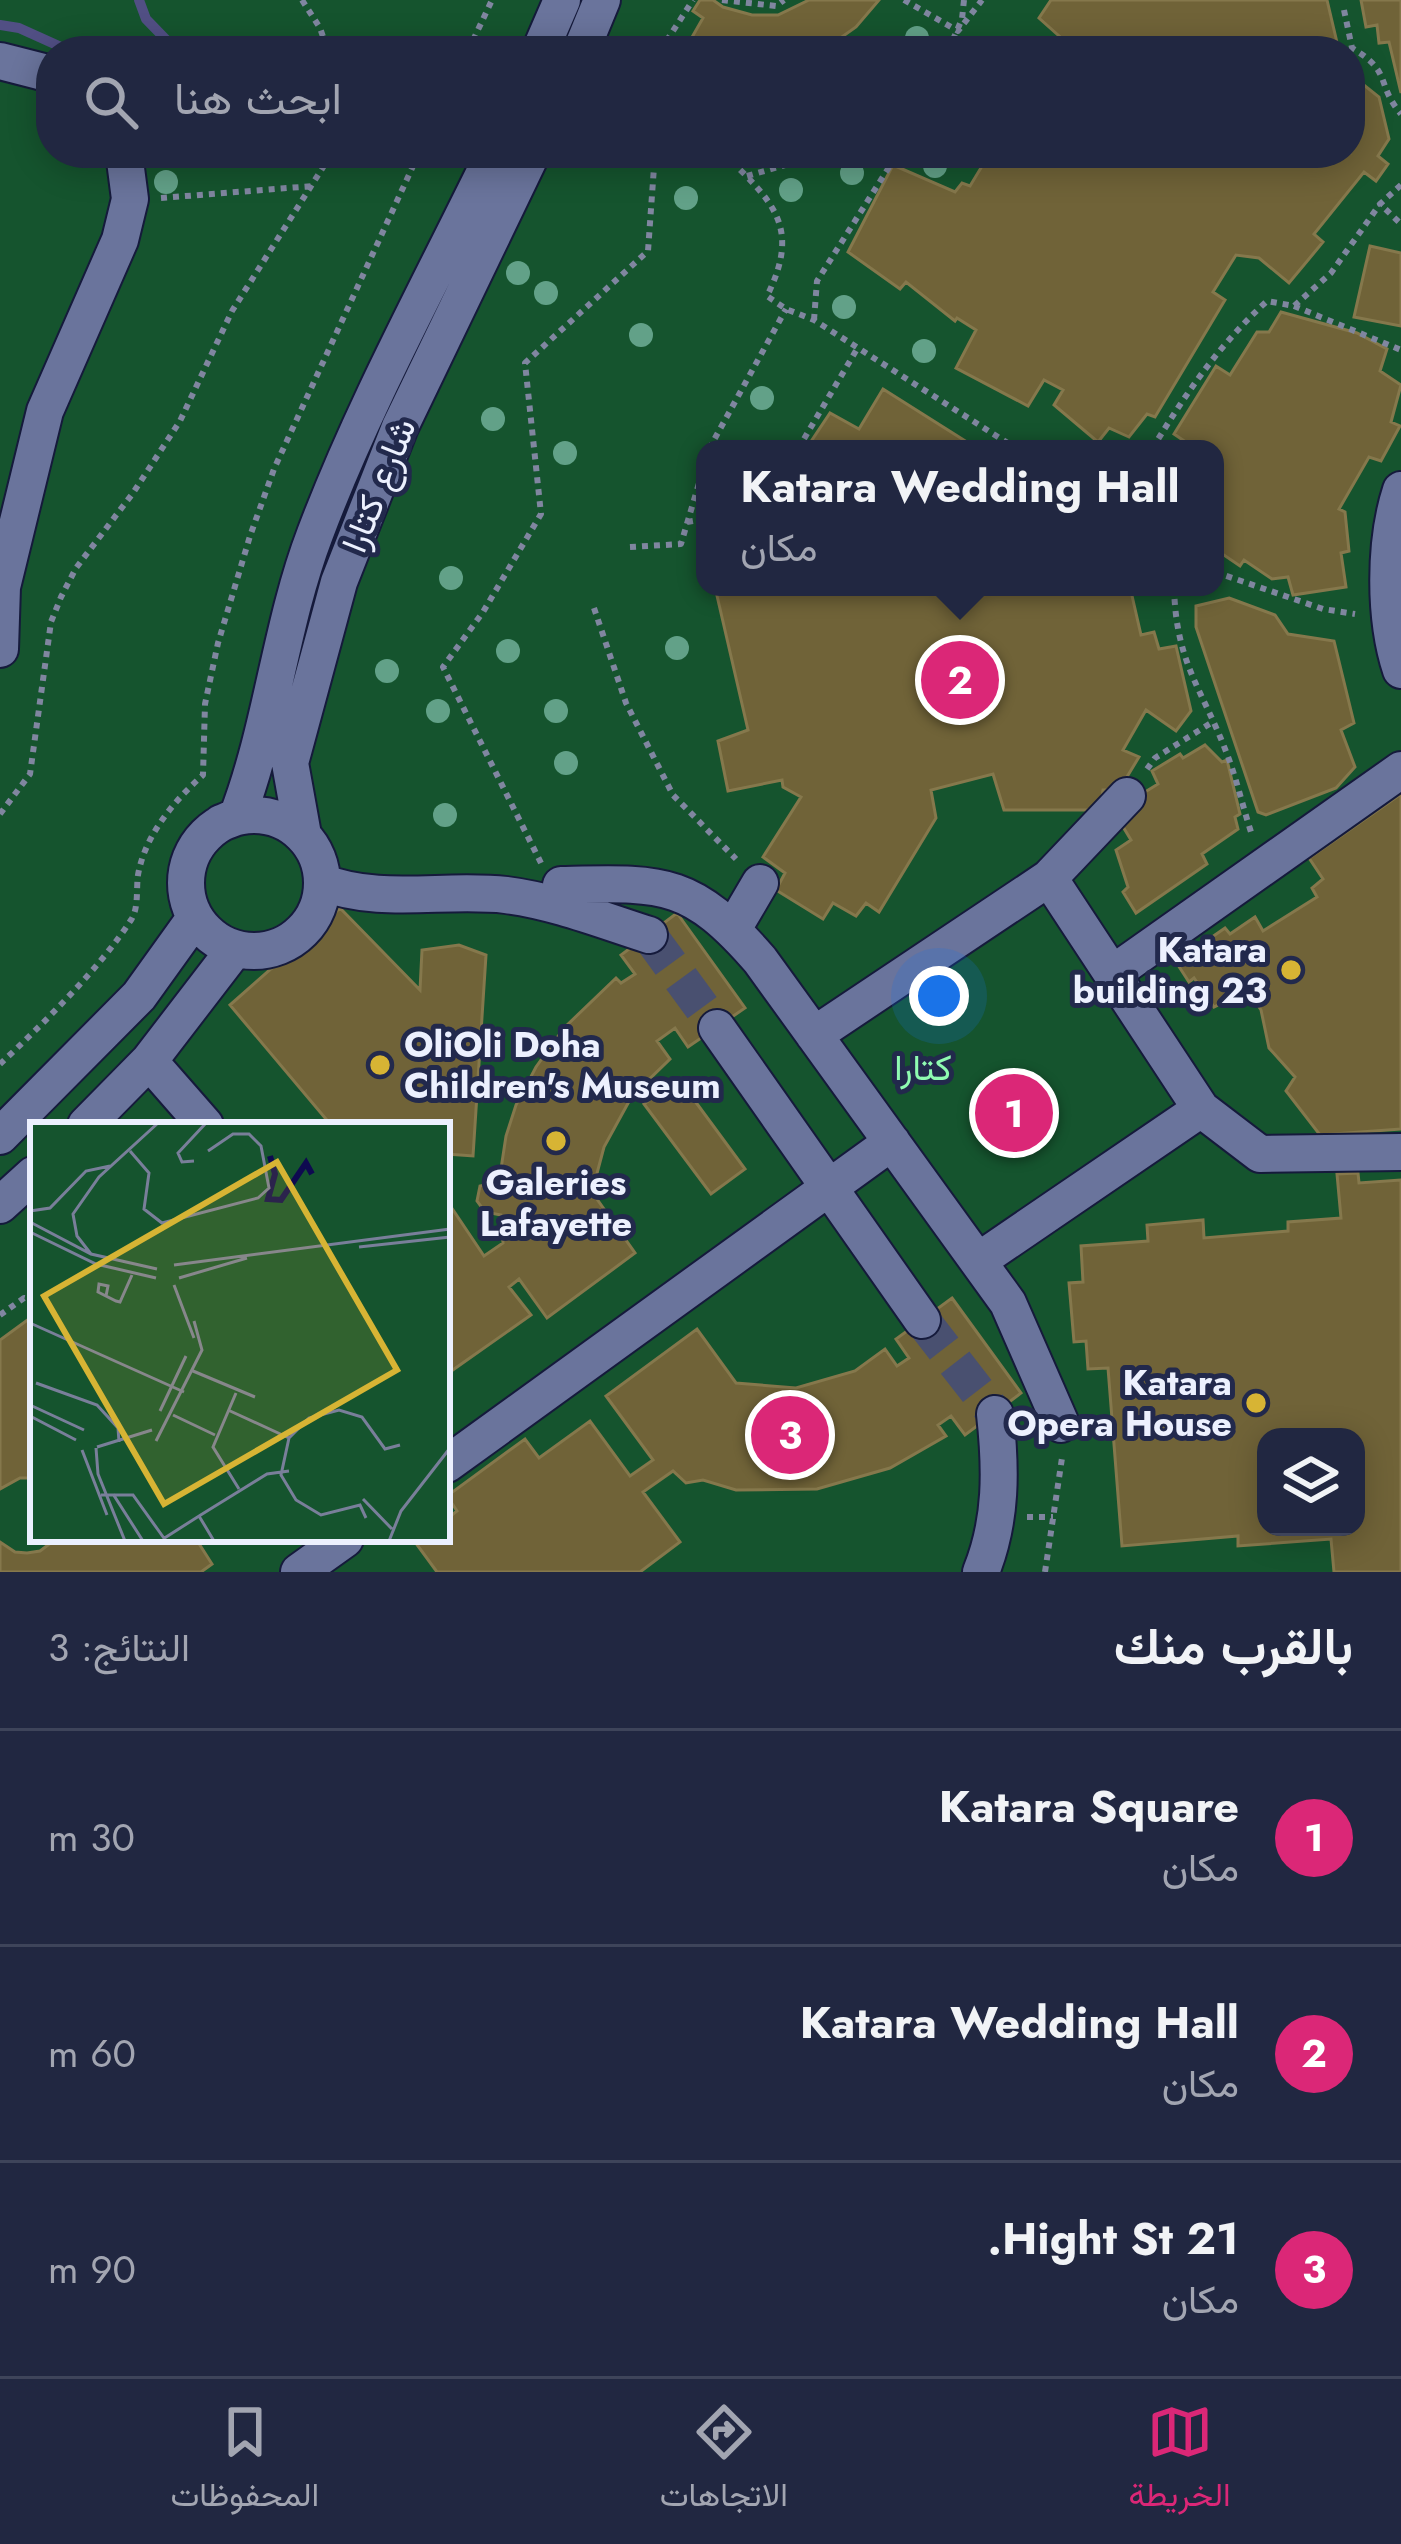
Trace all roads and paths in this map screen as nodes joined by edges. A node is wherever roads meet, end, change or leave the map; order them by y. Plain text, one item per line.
1 (302, 0) edge
2 (492, 0) edge
3 (562, 0) edge
4 (602, 0) edge
5 (693, 0) edge
6 (722, 0) edge
7 (784, 0) edge
8 (904, 0) edge
9 (964, 0) edge
10 (982, 0) edge
11 (1344, 10) dead end
12 (958, 31) junction
13 (323, 36) edge
14 (475, 36) edge
15 (546, 36) edge
16 (587, 36) edge
17 (670, 36) edge
18 (956, 36) edge
19 (1349, 36) edge
20 (1365, 56) edge
21 (0, 61) edge
22 (36, 70) edge
23 (1401, 114) edge
24 (126, 168) edge
25 (323, 168) edge
26 (412, 168) edge
27 (487, 168) edge
28 (525, 168) edge
29 (654, 168) edge
30 (738, 168) edge
31 (774, 168) edge
32 (889, 168) edge
33 (746, 176) junction
34 (1401, 185) edge
35 (313, 186) junction
36 (164, 197) dead end
37 (1380, 204) junction
38 (1401, 224) edge
39 (1294, 306) junction
40 (786, 309) junction
41 (814, 320) junction
42 (857, 348) junction
43 (1401, 350) edge
44 (715, 440) edge
45 (803, 440) edge
46 (1003, 440) edge
47 (1158, 440) edge
48 (1401, 490) edge
49 (696, 493) edge
50 (696, 520) edge
51 (687, 522) junction
52 (630, 547) dead end
53 (1224, 575) edge
54 (1174, 596) edge
55 (595, 608) dead end
56 (1389, 618) junction
57 (0, 649) edge
58 (1401, 670) edge
59 (1211, 723) junction
60 (1401, 770) edge
61 (1127, 796) joint
62 (0, 814) edge
63 (1246, 819) dead end
64 (221, 823) junction
65 (303, 836) junction
66 (1049, 878) junction
67 (322, 882) junction
68 (760, 883) joint
69 (561, 885) joint
70 (195, 918) junction
71 (734, 929) junction
72 (649, 935) tunnel mouth
73 (235, 949) junction
74 (1112, 974) junction
75 (717, 1028) tunnel mouth
76 (814, 1035) junction
77 (149, 1061) junction
78 (0, 1064) edge
79 (1201, 1109) junction
80 (89, 1122) edge
81 (202, 1122) edge
82 (0, 1136) edge
83 (892, 1142) junction
84 (1401, 1152) edge
85 (30, 1178) edge
86 (831, 1185) junction
87 (0, 1205) edge
88 (978, 1261) junction
89 (30, 1299) edge
90 (0, 1315) edge
91 (922, 1319) tunnel mouth
92 (995, 1414) tunnel mouth
93 (1061, 1424) joint
94 (450, 1463) edge
95 (341, 1542) edge
96 (299, 1572) edge
97 (981, 1572) edge
98 (1046, 1572) edge

1 - 13 path
2 - 14 path
3 - 15 street
4 - 16 street
5 - 17 path
6 - 7 path
8 - 12 path
9 - 12 path
10 - 12 path
11 - 19 path
12 - 18 path
20 - 23 path
21 - 22 street
24 - 57 street
25 - 35 path
26 - 78 path
27 - 64 street, شارع كتارا
28 - 65 street, شارع كتارا
29 - 69 path
30 - 33 path
31 - 33 path
32 - 41 path
33 - 40 path
34 - 37 path
35 - 36 path
35 - 62 path
37 - 38 path
37 - 39 path
39 - 43 path
39 - 47 path
40 - 41 path
40 - 44 path
41 - 42 path
42 - 45 path
42 - 46 path
48 - 56 street
49 - 51 path
50 - 51 path
51 - 52 path
53 - 56 path
54 - 59 path
55 - 68 path
56 - 58 street
59 - 61 path
59 - 63 path
60 - 74 street
61 - 66 street
64 - 65 street
64 - 70 street
65 - 67 street
66 - 74 street
66 - 76 street
67 - 72 street
67 - 73 street
68 - 71 street
69 - 71 street
70 - 73 street
70 - 82 street
71 - 76 street
73 - 77 street
74 - 79 street
75 - 86 street
76 - 83 street
77 - 80 street
77 - 81 street
79 - 84 street
79 - 88 street
83 - 86 street
83 - 88 street
85 - 87 street
86 - 91 street
86 - 94 street
88 - 93 street
89 - 90 path
92 - 97 street
93 - 98 path
95 - 96 street

